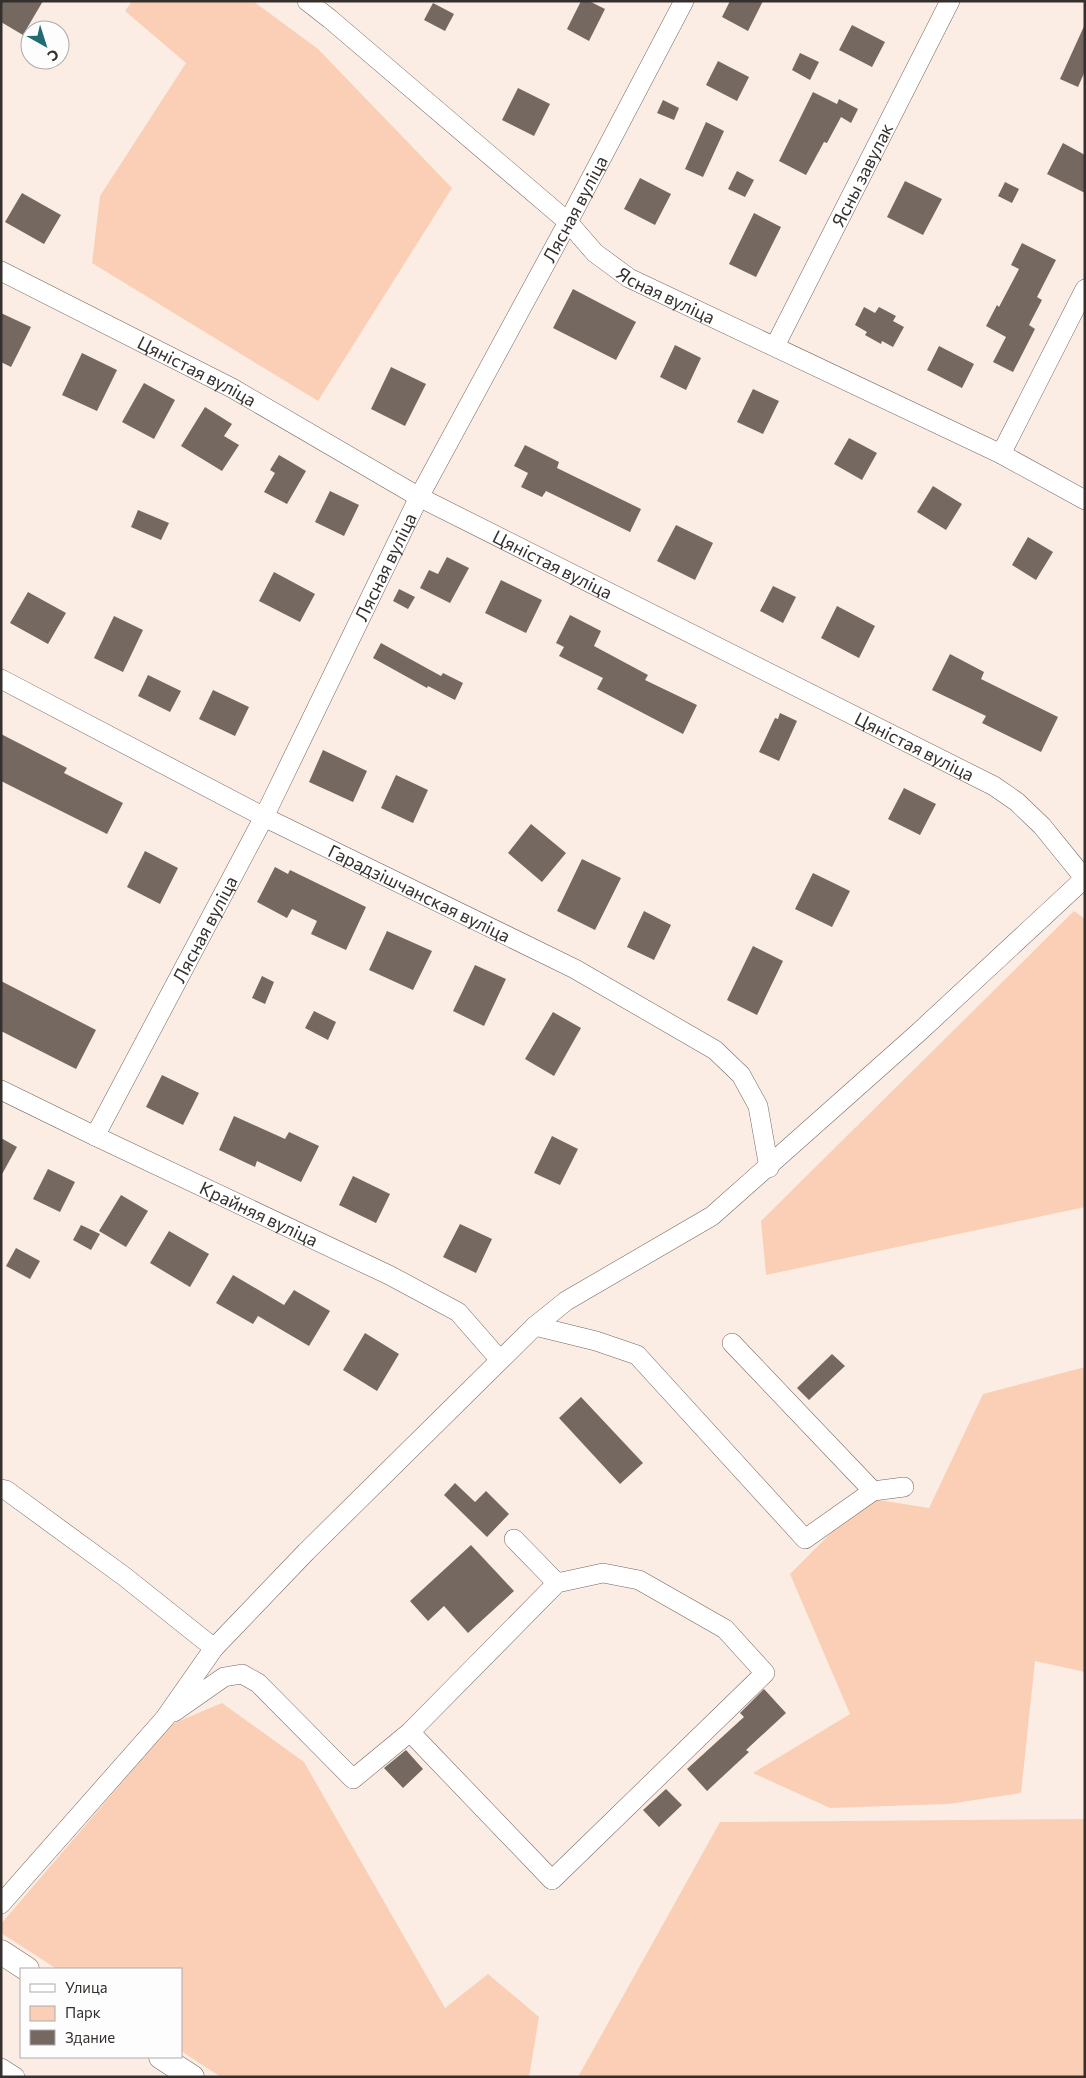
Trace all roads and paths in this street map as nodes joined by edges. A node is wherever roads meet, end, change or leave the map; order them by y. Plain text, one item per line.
1 (307, 1) edge
2 (684, 1) edge
3 (950, 1) edge
4 (568, 222) junction
5 (1, 271) edge
6 (1085, 289) edge
7 (774, 346) junction
8 (1001, 454) junction
9 (419, 497) junction
10 (1085, 500) edge
11 (1, 679) edge
12 (264, 816) junction
13 (1085, 878) edge
14 (1, 1090) edge
15 (95, 1136) junction
16 (769, 1168) junction
17 (535, 1326) junction
18 (732, 1343) dead end
19 (500, 1360) junction
20 (904, 1487) dead end
21 (1, 1489) edge
22 (873, 1491) junction
23 (514, 1539) dead end
24 (557, 1583) junction
25 (214, 1648) junction
26 (165, 1718) junction
27 (410, 1732) junction
28 (1, 1904) edge
29 (1, 1952) edge
30 (25, 1968) edge
31 (163, 2058) edge
32 (1, 2068) edge
33 (16, 2077) edge
34 (192, 2077) edge

1 - 4 street, Ясная вуліца
2 - 4 street, Лясная вуліца
3 - 7 street, Ясны завулак
4 - 7 street, Ясная вуліца
4 - 9 street, Лясная вуліца
5 - 9 street, Цяністая вуліца
6 - 8 street
7 - 8 street, Ясная вуліца
8 - 10 street, Ясная вуліца
9 - 12 street, Лясная вуліца
9 - 13 street, Цяністая вуліца
11 - 12 street, Гарадзішчанская вуліца
12 - 15 street, Лясная вуліца
12 - 16 street, Гарадзішчанская вуліца
13 - 16 street
14 - 15 street, Крайняя вуліца
15 - 19 street, Крайняя вуліца
16 - 17 street
17 - 19 street
17 - 22 street
18 - 22 street
19 - 25 street
20 - 22 street
21 - 25 street
23 - 24 street
24 - 27 street
24 - 27 street
25 - 26 street
26 - 27 street
26 - 28 street
29 - 30 main road
31 - 34 main road
32 - 33 street

